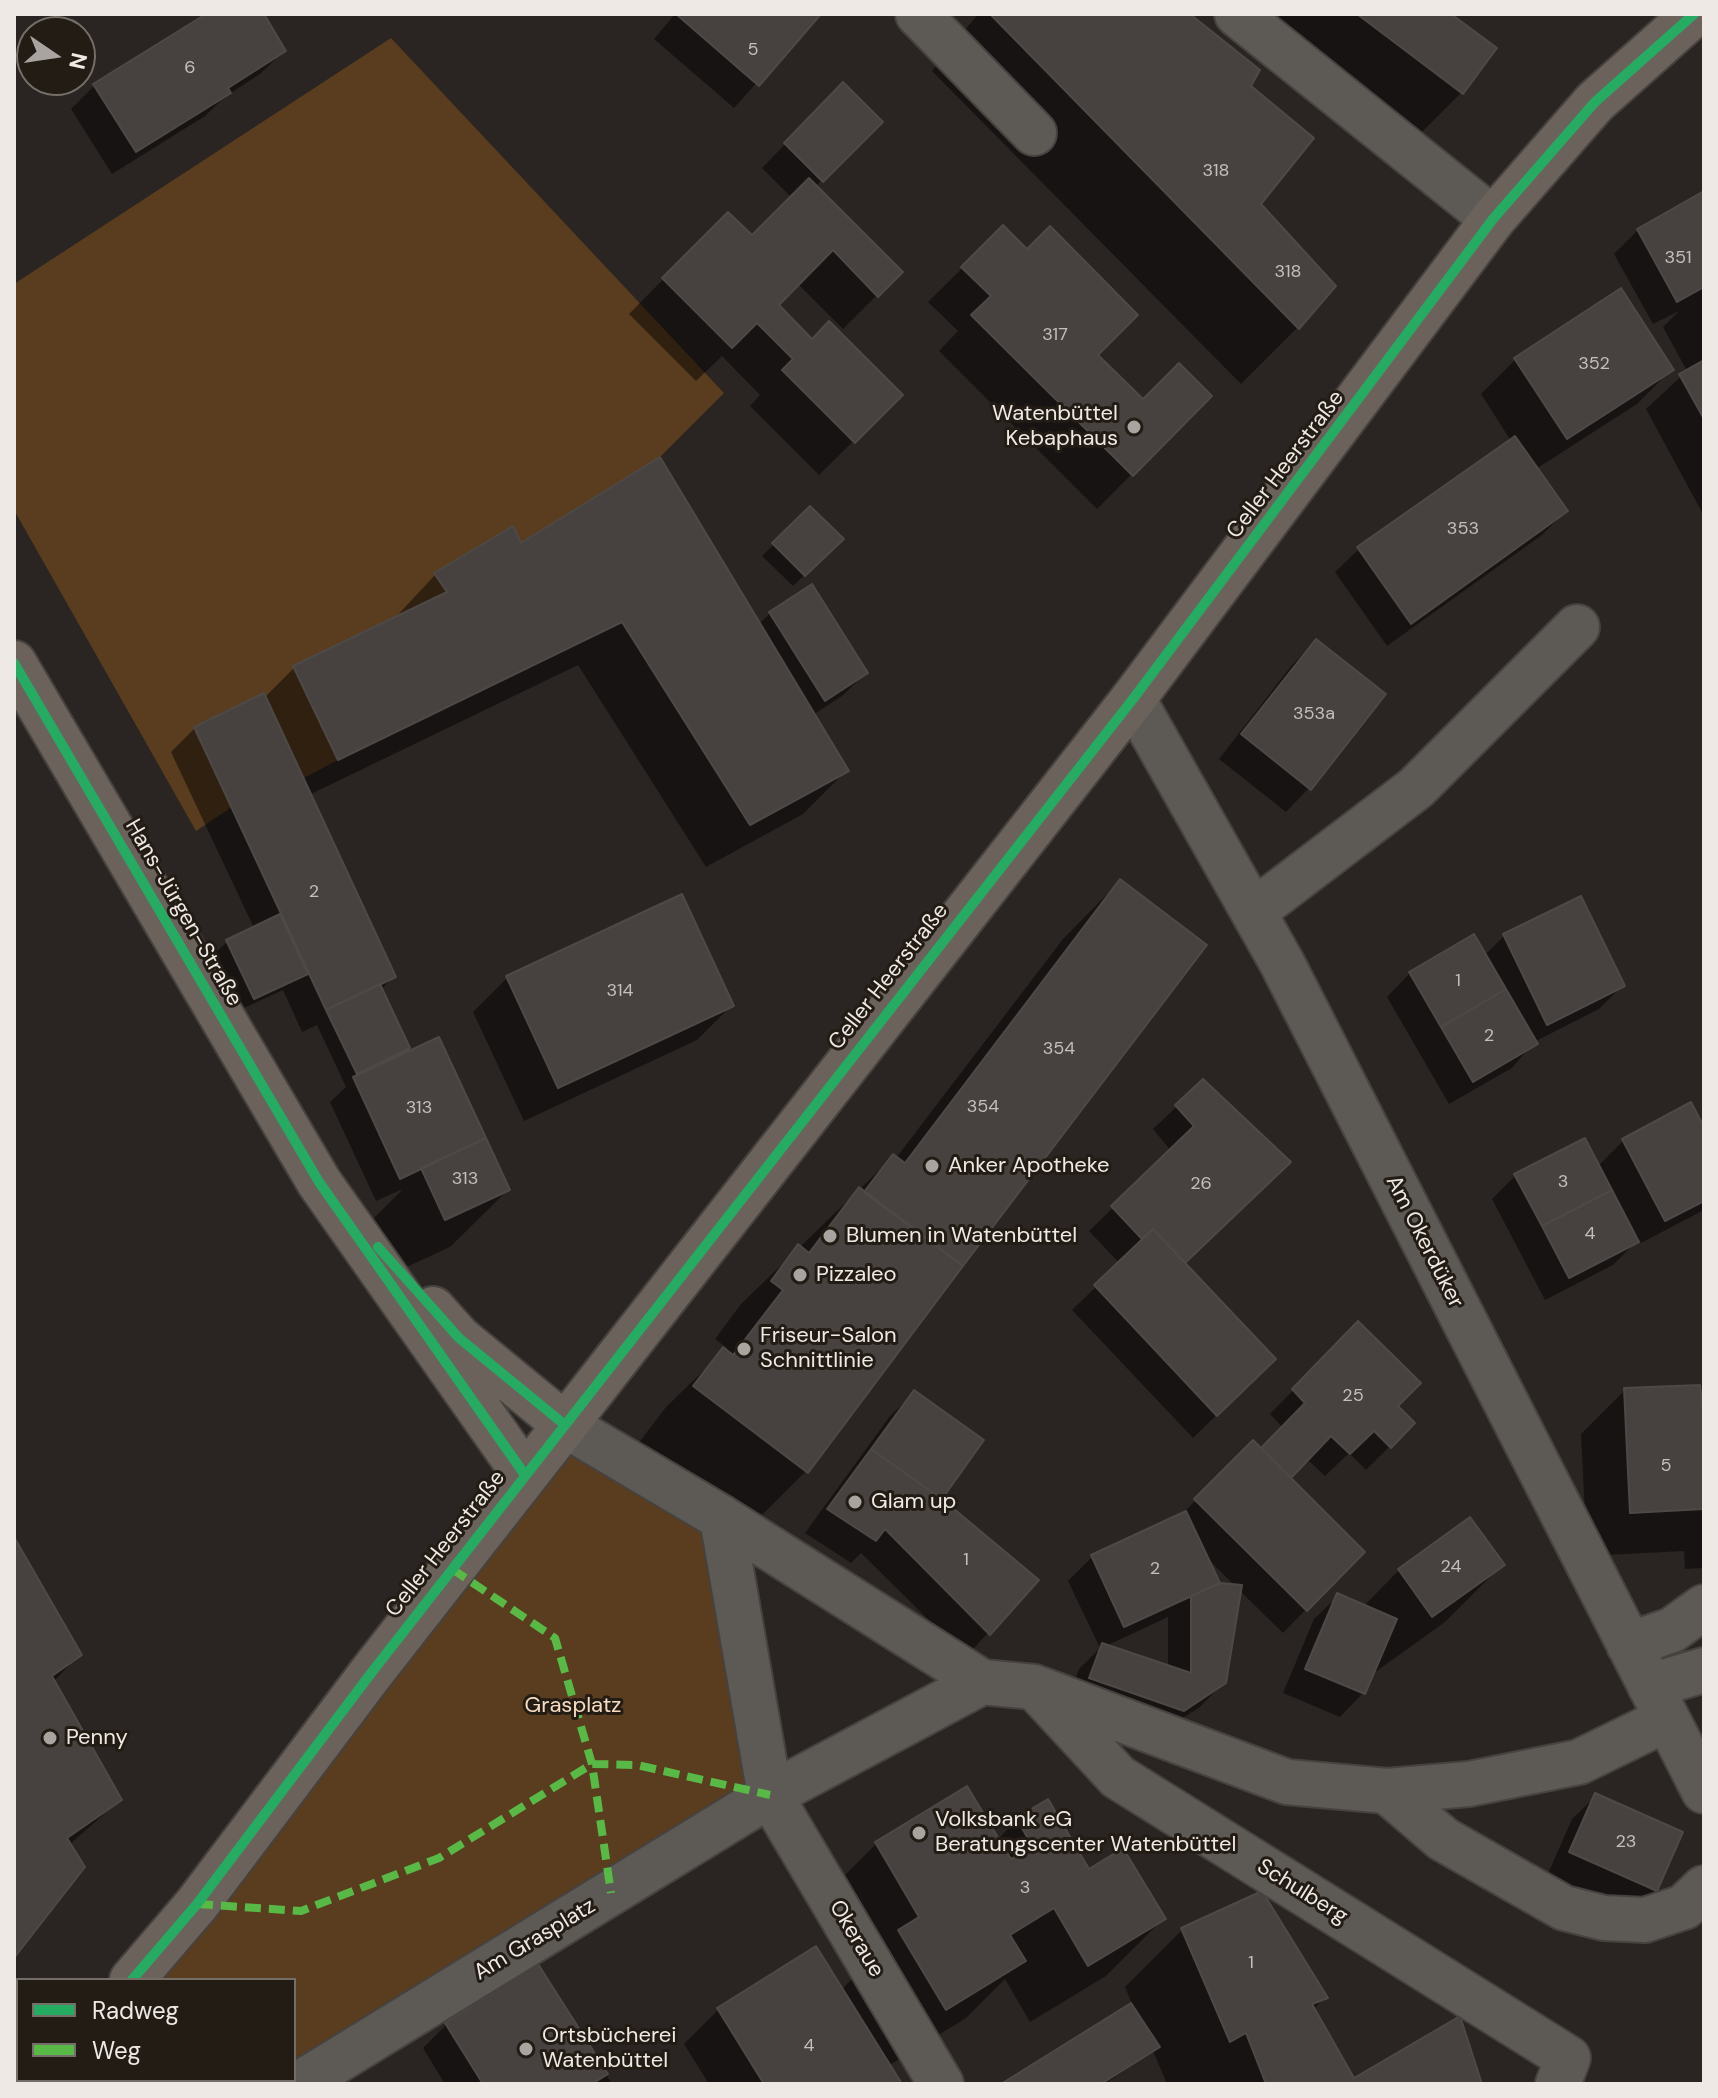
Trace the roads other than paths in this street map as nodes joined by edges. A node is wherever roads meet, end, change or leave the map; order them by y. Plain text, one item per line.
1 (918, 14) edge
2 (1237, 14) edge
3 (1694, 14) edge
4 (1034, 133) dead end
5 (1493, 219) junction
6 (1577, 627) dead end
7 (14, 663) edge
8 (1133, 699) junction
9 (1253, 912) junction
10 (319, 1182) junction
11 (565, 1425) junction
12 (525, 1475) junction
13 (722, 1518) junction
14 (1704, 1607) edge
15 (1629, 1645) junction
16 (1704, 1670) edge
17 (982, 1682) junction
18 (1034, 1687) junction
19 (1658, 1702) junction
20 (1387, 1791) junction
21 (1704, 1791) edge
22 (770, 1795) junction
23 (1704, 1888) edge
24 (134, 1978) edge
25 (299, 2084) edge
26 (941, 2084) edge
27 (1558, 2084) edge

1 - 4 street
2 - 5 street
3 - 5 main road, Celler Heerstraße
5 - 8 main road, Celler Heerstraße
6 - 9 street
7 - 10 main road, Hans-Jürgen-Straße
8 - 9 street, Am Okerdüker
8 - 11 main road, Celler Heerstraße
9 - 15 street, Am Okerdüker
10 - 11 main road, Hans-Jürgen-Straße
10 - 12 main road, Hans-Jürgen-Straße
11 - 12 main road, Celler Heerstraße
11 - 13 street
12 - 24 main road, Celler Heerstraße
13 - 17 street
13 - 22 street
14 - 15 street
15 - 19 street, Am Okerdüker
16 - 19 street
17 - 18 street
17 - 22 street, Am Grasplatz
18 - 20 street
18 - 27 street, Schulberg
19 - 20 street
19 - 21 street, Am Okerdüker
20 - 23 street
22 - 25 street, Am Grasplatz
22 - 26 street, Okeraue

